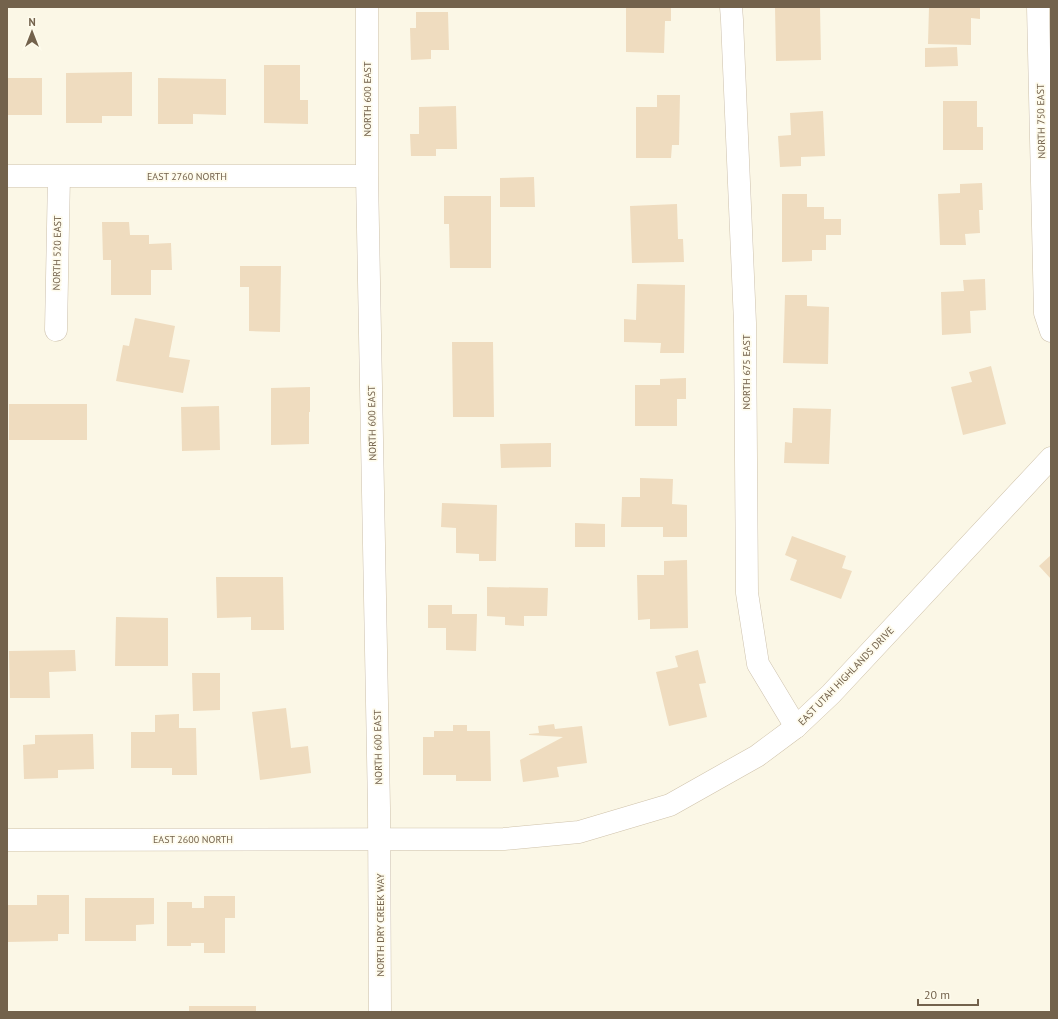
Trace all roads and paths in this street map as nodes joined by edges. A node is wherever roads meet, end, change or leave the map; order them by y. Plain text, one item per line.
1 (366, 7) edge
2 (731, 7) edge
3 (1038, 7) edge
4 (7, 176) edge
5 (59, 176) junction
6 (367, 176) junction
7 (56, 330) dead end
8 (1051, 331) edge
9 (1051, 458) edge
10 (796, 727) junction
11 (379, 839) junction
12 (7, 840) edge
13 (380, 1012) edge

1 - 6 street, NORTH 600 EAST
2 - 10 street, NORTH 675 EAST
3 - 8 street, NORTH 750 EAST
4 - 5 street, EAST 2760 NORTH
5 - 6 street, EAST 2760 NORTH
5 - 7 street, NORTH 520 EAST
6 - 11 street, NORTH 600 EAST
9 - 10 street, EAST UTAH HIGHLANDS DRIVE
10 - 11 street, EAST UTAH HIGHLANDS DRIVE
11 - 12 street, EAST 2600 NORTH
11 - 13 street, NORTH DRY CREEK WAY

